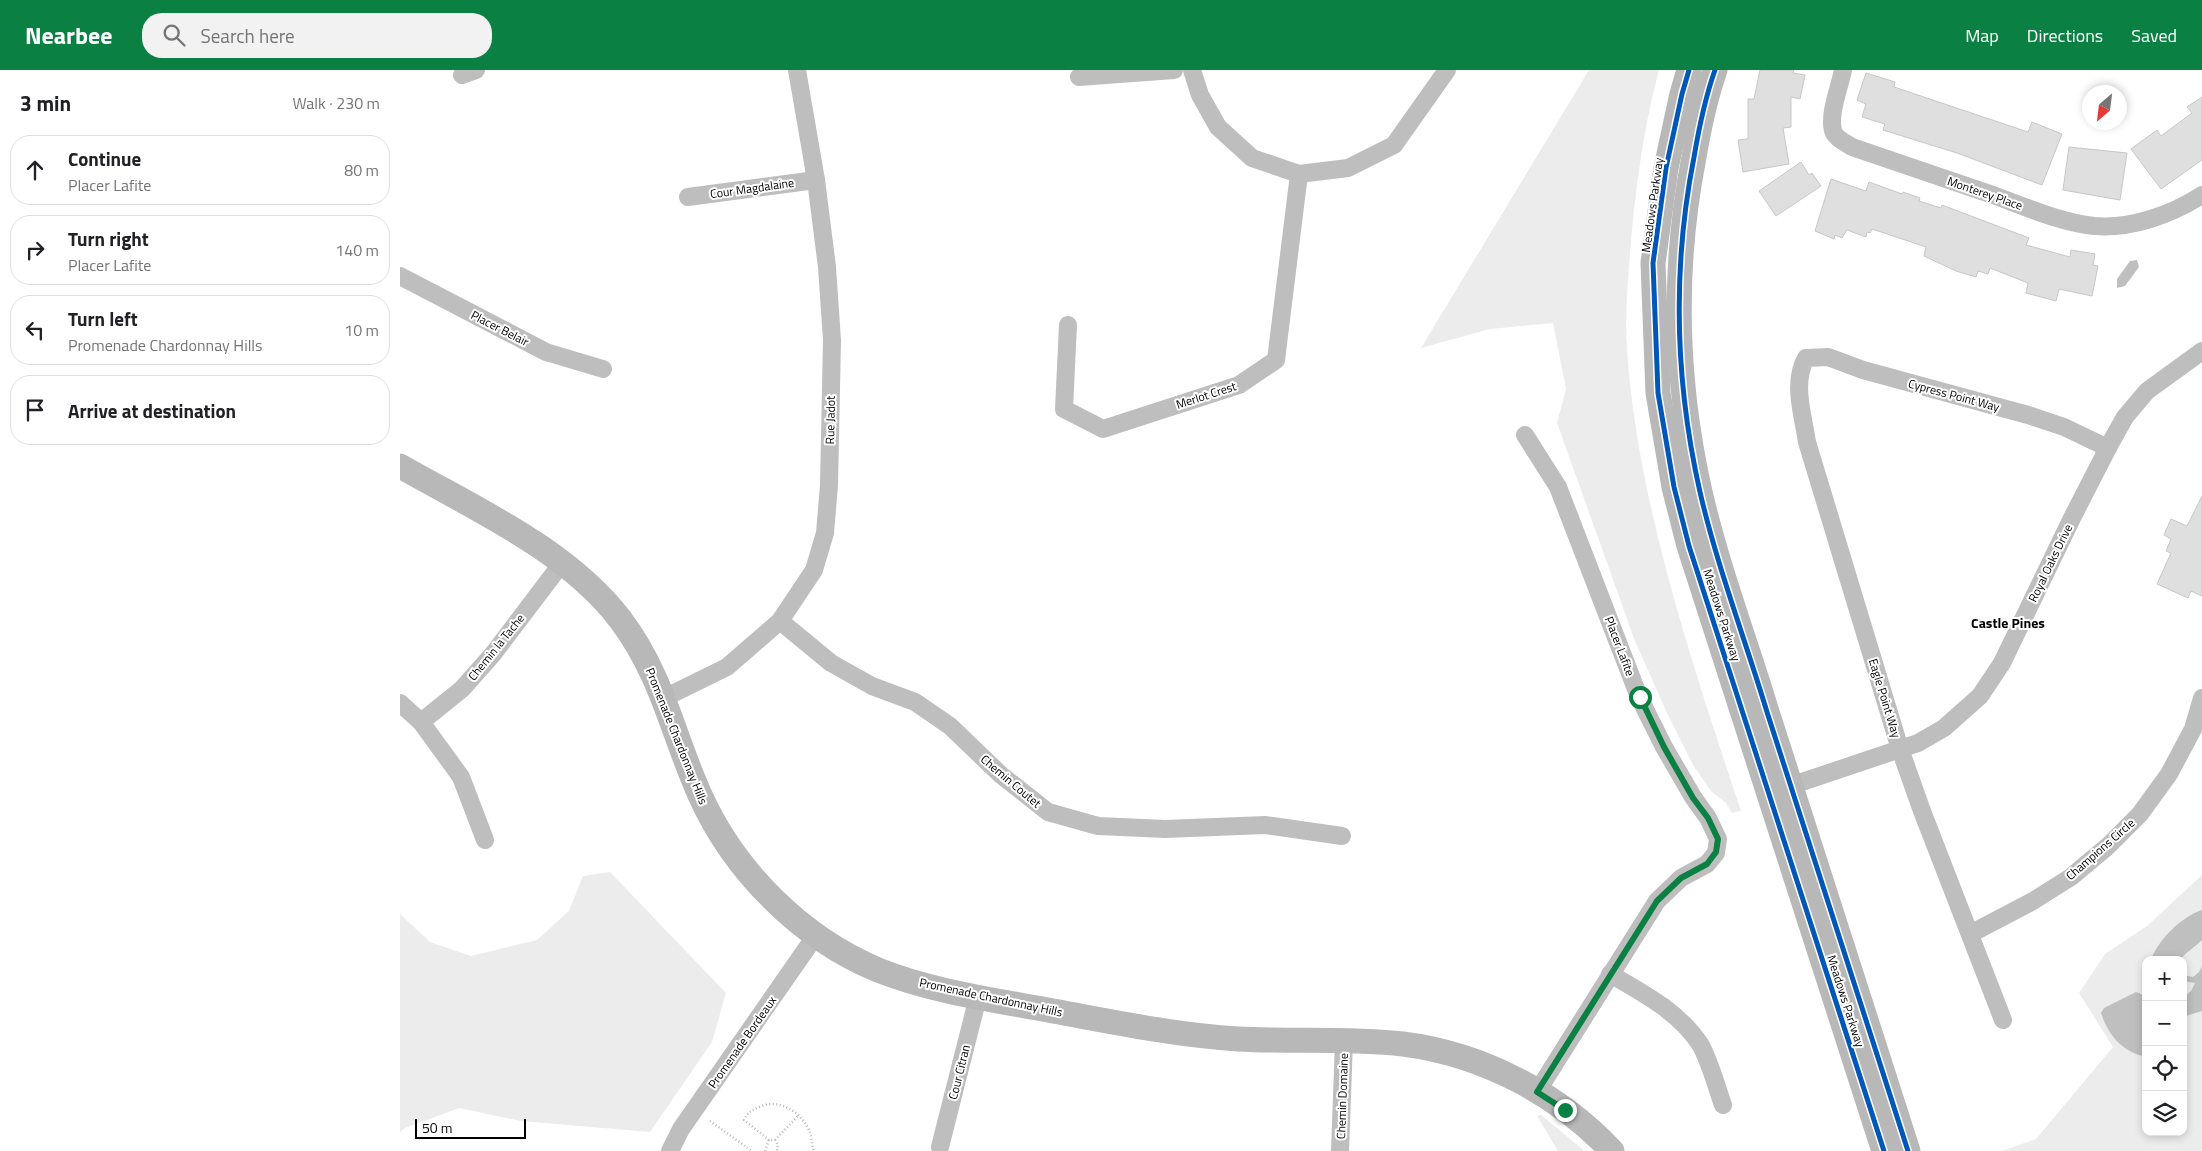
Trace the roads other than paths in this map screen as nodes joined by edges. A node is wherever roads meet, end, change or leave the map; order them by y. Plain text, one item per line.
1 (797, 70) edge
2 (1174, 70) edge
3 (1192, 70) edge
4 (1447, 70) edge
5 (1690, 70) edge
6 (1715, 70) edge
7 (1843, 70) edge
8 (1079, 78) dead end
9 (1299, 174) junction
10 (816, 180) junction
11 (2202, 195) edge
12 (688, 197) dead end
13 (400, 276) edge
14 (1068, 325) dead end
15 (2202, 350) edge
16 (1801, 367) joint
17 (603, 368) dead end
18 (1525, 435) dead end
19 (2108, 448) junction
20 (400, 466) edge
21 (562, 563) junction
22 (780, 621) junction
23 (664, 698) junction
24 (2202, 698) edge
25 (400, 702) edge
26 (421, 722) junction
27 (1900, 749) junction
28 (1779, 790) junction
29 (1342, 836) dead end
30 (485, 840) dead end
31 (1970, 934) junction
32 (816, 935) junction
33 (1610, 974) junction
34 (978, 997) junction
35 (2003, 1020) dead end
36 (1344, 1041) junction
37 (1537, 1092) junction
38 (1723, 1105) dead end
39 (940, 1147) dead end
40 (670, 1151) edge
41 (1340, 1151) edge
42 (1612, 1151) edge
43 (1884, 1151) edge
44 (1908, 1151) edge

1 - 10 street, Rue Jadot
2 - 8 street
3 - 9 street
4 - 9 street
5 - 28 main road, Meadows Parkway
6 - 28 main road, Meadows Parkway
7 - 11 street, Monterey Place
9 - 14 street, Merlot Crest
10 - 12 street, Cour Magdalaine
10 - 22 street, Rue Jadot
13 - 17 street, Placer Belair
15 - 19 street, Royal Oaks Drive
16 - 19 street, Cypress Point Way
16 - 27 street, Eagle Point Way
18 - 33 street, Placer Lafite
19 - 27 street, Royal Oaks Drive
20 - 21 main road, Promenade Chardonnay Hills
21 - 23 main road, Promenade Chardonnay Hills
21 - 26 street, Chemin la Tache
22 - 23 street, Rue Jadot
22 - 29 street, Chemin Coutet
23 - 32 main road, Promenade Chardonnay Hills
24 - 31 street, Champions Circle
25 - 26 street
26 - 30 street
27 - 28 street, Royal Oaks Drive
27 - 31 street, Eagle Point Way
28 - 43 main road, Meadows Parkway
28 - 44 main road, Meadows Parkway
31 - 35 street, Eagle Point Way
32 - 34 main road, Promenade Chardonnay Hills
32 - 40 street, Promenade Bordeaux
33 - 37 street, Placer Lafite
33 - 38 street
34 - 36 main road, Promenade Chardonnay Hills
34 - 39 street, Cour Citran
36 - 37 main road, Promenade Chardonnay Hills
36 - 41 street, Chemin Domaine
37 - 42 main road, Promenade Chardonnay Hills

